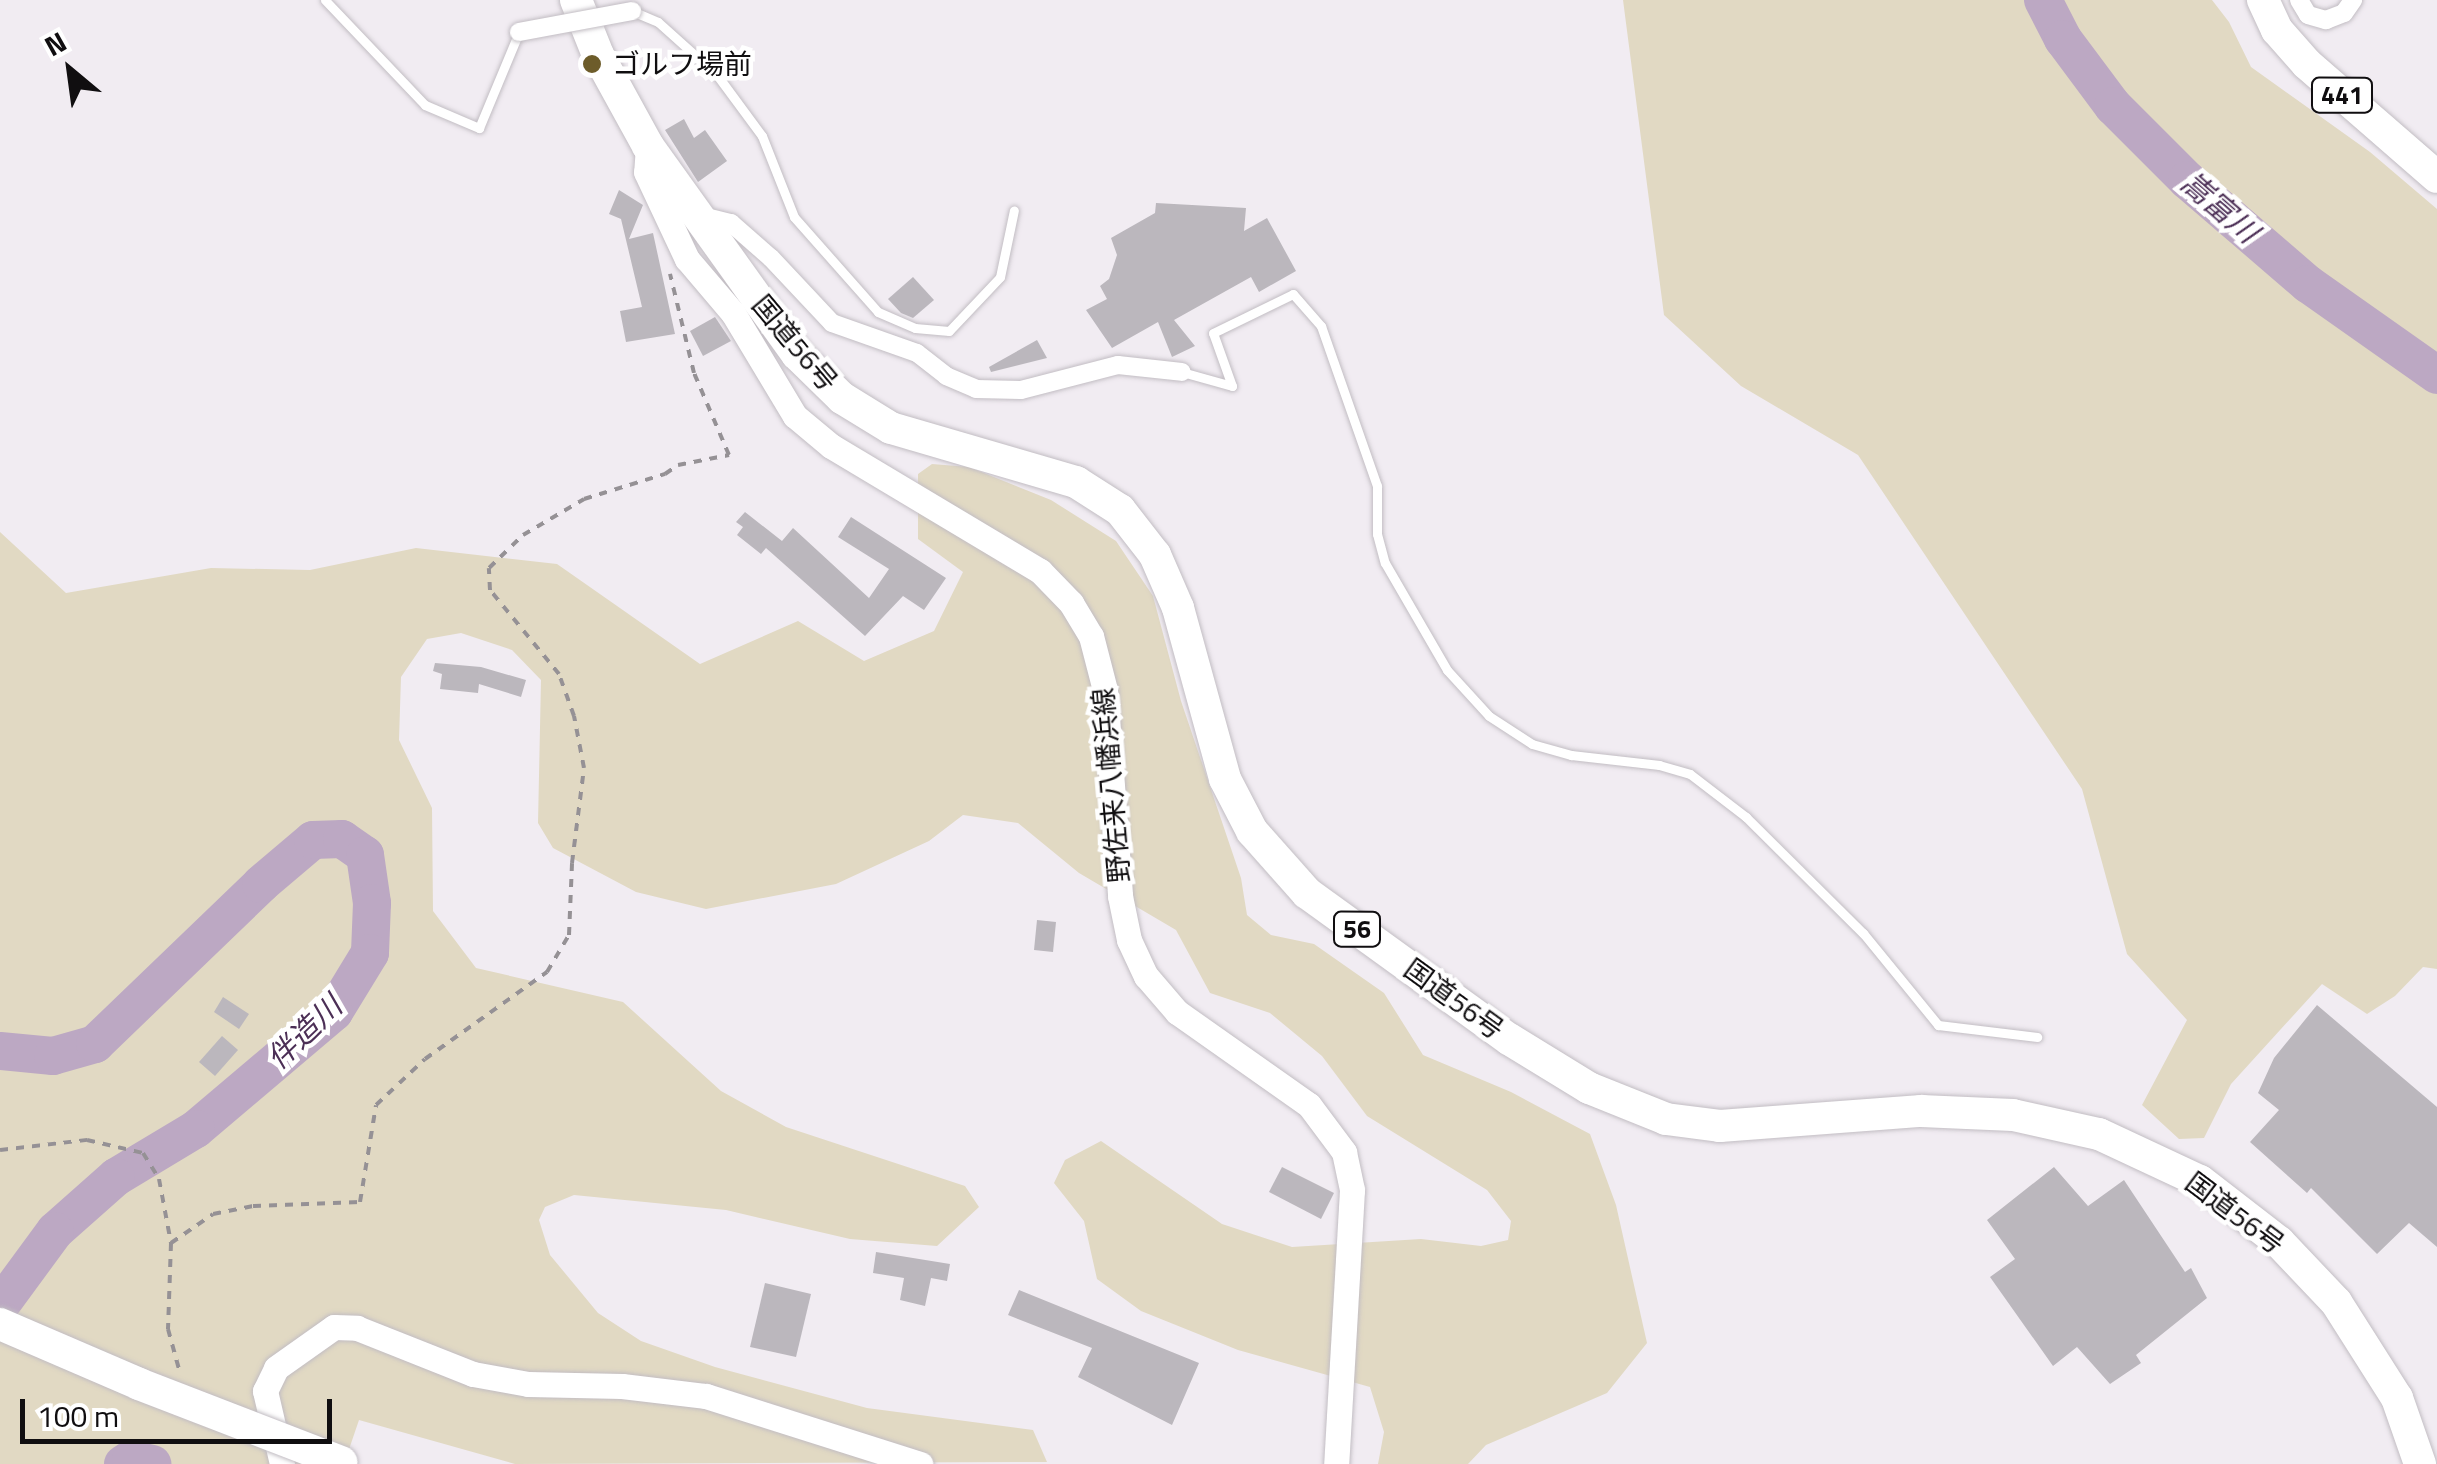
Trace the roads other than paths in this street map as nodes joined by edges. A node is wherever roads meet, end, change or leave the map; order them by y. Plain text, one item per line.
1 (325, 0) edge
2 (576, 0) edge
3 (2262, 0) edge
4 (2299, 0) edge
5 (2352, 0) edge
6 (632, 12) joint
7 (520, 32) joint
8 (648, 146) junction
9 (2437, 177) edge
10 (1014, 210) dead end
11 (697, 215) junction
12 (1182, 372) joint
13 (2037, 1037) dead end
14 (0, 1324) edge
15 (344, 1463) edge
16 (282, 1464) edge
17 (921, 1464) edge
18 (1336, 1464) edge
19 (2420, 1464) edge

1 - 7 lane
2 - 8 highway, 国道56号 / 56
3 - 9 highway, 441
4 - 5 street
6 - 7 street, bridge
6 - 10 lane
8 - 11 highway, 国道56号 / 56
8 - 18 main road, 野佐来八幡浜線
11 - 12 street
11 - 19 highway, 国道56号 / 56
12 - 13 lane
14 - 15 highway, bridge
16 - 17 main road

